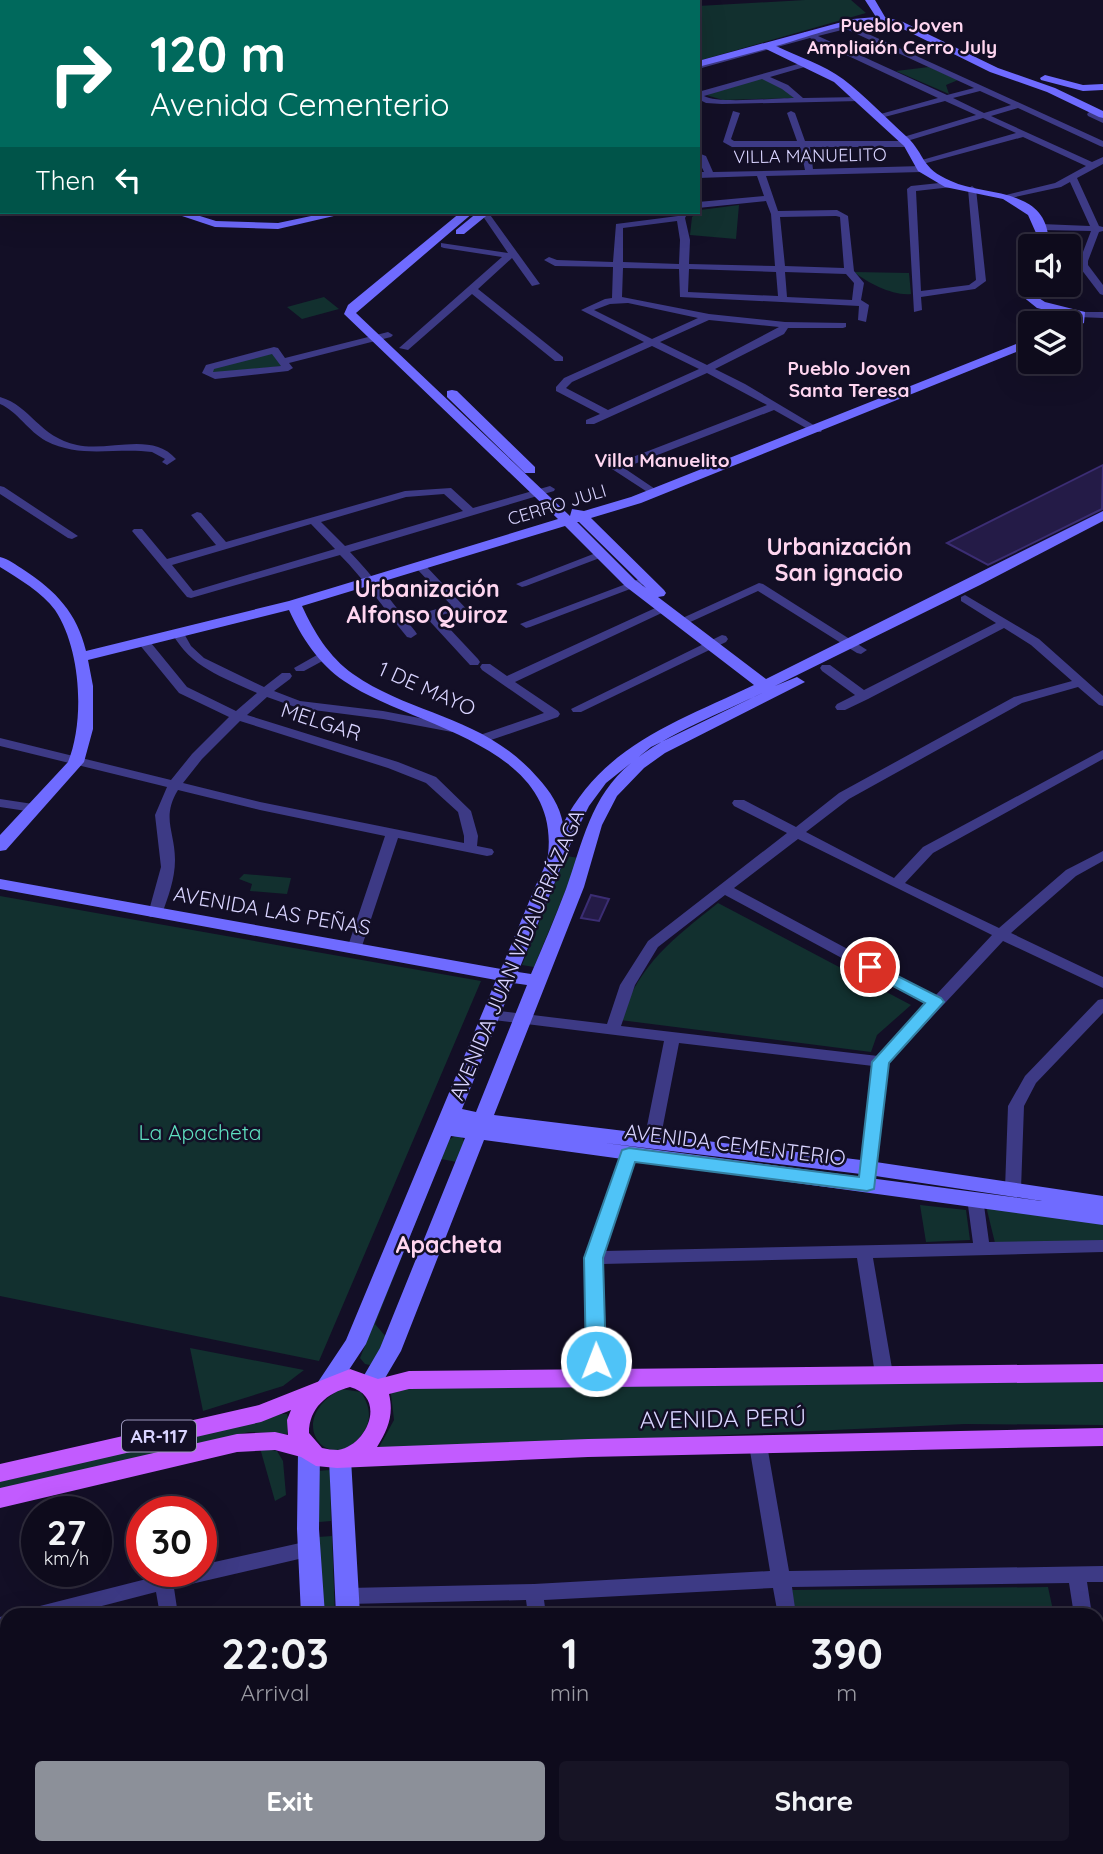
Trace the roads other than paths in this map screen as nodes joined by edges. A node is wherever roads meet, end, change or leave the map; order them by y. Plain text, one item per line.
1 (870, 0) edge
2 (881, 19) junction
3 (844, 25) junction
4 (810, 35) junction
5 (930, 36) junction
6 (769, 46) junction
7 (804, 64) junction
8 (700, 65) edge
9 (933, 66) junction
10 (919, 67) dead end
11 (905, 69) dead end
12 (888, 70) junction
13 (763, 76) junction
14 (1103, 87) edge
15 (981, 88) junction
16 (700, 94) edge
17 (700, 96) edge
18 (947, 97) junction
19 (860, 99) junction
20 (801, 100) junction
21 (1018, 105) junction
22 (736, 113) dead end
23 (790, 113) dead end
24 (1099, 113) edge
25 (985, 116) junction
26 (880, 117) junction
27 (1103, 121) edge
28 (1023, 134) junction
29 (905, 142) junction
30 (802, 144) junction
31 (1103, 144) edge
32 (700, 156) edge
33 (1103, 161) edge
34 (1091, 165) junction
35 (921, 166) junction
36 (810, 171) junction
37 (760, 172) junction
38 (700, 174) edge
39 (709, 174) junction
40 (1072, 176) junction
41 (948, 184) junction
42 (972, 189) junction
43 (1006, 196) junction
44 (769, 198) junction
45 (700, 205) edge
46 (183, 214) edge
47 (308, 214) edge
48 (337, 214) edge
49 (466, 214) edge
50 (482, 214) edge
51 (485, 214) edge
52 (775, 214) junction
53 (682, 215) edge
54 (267, 225) junction
55 (1041, 227) junction
56 (1100, 229) edge
57 (444, 245) junction
58 (512, 255) junction
59 (549, 260) dead end
60 (617, 265) junction
61 (684, 267) junction
62 (782, 269) junction
63 (849, 271) junction
64 (535, 284) dead end
65 (472, 289) junction
66 (1103, 292) edge
67 (916, 295) junction
68 (617, 300) junction
69 (783, 300) junction
70 (856, 303) junction
71 (917, 310) dead end
72 (1082, 314) junction
73 (1103, 315) edge
74 (709, 317) junction
75 (1081, 317) edge
76 (863, 320) dead end
77 (785, 325) junction
78 (843, 325) dead end
79 (382, 337) junction
80 (654, 343) junction
81 (1018, 347) edge
82 (404, 348) junction
83 (559, 359) dead end
84 (283, 361) junction
85 (707, 369) junction
86 (0, 400) edge
87 (452, 402) junction
88 (774, 406) junction
89 (608, 414) junction
90 (590, 422) dead end
91 (817, 430) junction
92 (167, 463) dead end
93 (544, 491) junction
94 (1, 493) edge
95 (656, 494) junction
96 (470, 513) junction
97 (197, 515) dead end
98 (1103, 515) edge
99 (576, 520) junction
100 (315, 522) junction
101 (1103, 527) edge
102 (138, 531) dead end
103 (72, 536) dead end
104 (224, 547) junction
105 (342, 551) junction
106 (601, 554) junction
107 (0, 561) edge
108 (165, 563) junction
109 (421, 567) junction
110 (371, 580) junction
111 (638, 582) junction
112 (522, 584) dead end
113 (965, 599) junction
114 (294, 604) junction
115 (664, 608) junction
116 (687, 619) junction
117 (1005, 623) junction
118 (526, 624) dead end
119 (178, 633) junction
120 (411, 634) dead end
121 (143, 641) junction
122 (717, 641) junction
123 (855, 647) junction
124 (324, 655) junction
125 (80, 657) junction
126 (300, 668) dead end
127 (826, 668) junction
128 (286, 676) dead end
129 (507, 681) junction
130 (1081, 682) junction
131 (776, 687) junction
132 (265, 692) junction
133 (864, 696) junction
134 (1103, 702) edge
135 (841, 708) dead end
136 (577, 709) dead end
137 (237, 716) junction
138 (466, 731) junction
139 (484, 738) junction
140 (0, 742) edge
141 (1103, 754) edge
142 (76, 762) junction
143 (173, 786) junction
144 (0, 803) edge
145 (581, 803) junction
146 (740, 803) dead end
147 (551, 807) junction
148 (33, 808) junction
149 (573, 820) junction
150 (393, 833) junction
151 (796, 833) junction
152 (589, 840) junction
153 (0, 846) edge
154 (470, 846) junction
155 (487, 852) dead end
156 (1103, 855) edge
157 (556, 857) junction
158 (0, 884) edge
159 (896, 884) junction
160 (725, 889) junction
161 (155, 914) junction
162 (1001, 934) junction
163 (354, 949) junction
164 (507, 976) junction
165 (536, 981) junction
166 (1103, 983) edge
167 (935, 1002) junction
168 (1103, 1004) edge
169 (491, 1016) junction
170 (521, 1020) junction
171 (613, 1031) junction
172 (672, 1040) dead end
173 (881, 1062) junction
174 (448, 1121) junction
175 (477, 1126) junction
176 (652, 1141) junction
177 (629, 1154) junction
178 (868, 1176) junction
179 (1013, 1189) junction
180 (975, 1198) junction
181 (1103, 1203) edge
182 (1103, 1217) edge
183 (1103, 1246) edge
184 (982, 1250) junction
185 (863, 1252) junction
186 (594, 1258) junction
187 (1103, 1373) edge
188 (884, 1374) junction
189 (597, 1378) junction
190 (372, 1387) junction
191 (321, 1389) junction
192 (1103, 1437) edge
193 (758, 1445) junction
194 (308, 1450) junction
195 (342, 1458) junction
196 (0, 1473) edge
197 (0, 1498) edge
198 (309, 1549) junction
199 (217, 1570) edge
200 (1077, 1574) junction
201 (1103, 1574) edge
202 (781, 1579) junction
203 (144, 1587) edge
204 (164, 1587) edge
205 (534, 1592) junction
206 (348, 1606) edge
207 (63, 1608) edge
208 (168, 1608) edge
209 (313, 1608) edge
210 (536, 1608) edge
211 (786, 1608) edge
212 (1082, 1608) edge

1 - 2 street
2 - 3 street
2 - 5 street
3 - 4 street
3 - 9 street
4 - 6 street
4 - 12 street
5 - 14 street
5 - 24 street
6 - 7 street
6 - 8 street
7 - 13 street
7 - 19 street
9 - 10 street
9 - 15 street
11 - 12 street
12 - 18 street
13 - 16 street
13 - 20 street
15 - 18 street
15 - 21 street
17 - 20 street
18 - 25 street
18 - 26 street
19 - 20 street
19 - 26 street
21 - 25 street
21 - 31 street
22 - 30 street
23 - 30 street
24 - 27 street
25 - 28 street
25 - 29 street
26 - 29 street
28 - 34 street
28 - 35 street, VILLA MANUELITO
29 - 30 street
29 - 35 street
30 - 36 street
32 - 39 street
33 - 34 street
34 - 40 street
35 - 36 street, VILLA MANUELITO
35 - 41 street
36 - 37 street, VILLA MANUELITO
37 - 39 street, VILLA MANUELITO
37 - 44 street
38 - 39 street, VILLA MANUELITO
40 - 43 street
40 - 56 street
41 - 42 street
41 - 67 street
42 - 43 street
42 - 67 street
43 - 55 street
44 - 45 street
44 - 52 street
46 - 54 street
47 - 54 street
48 - 54 street
49 - 79 street
50 - 57 street
51 - 58 street
52 - 62 street
52 - 63 street
53 - 60 street
53 - 61 street
55 - 56 street
55 - 72 street
56 - 66 street
57 - 58 street
57 - 79 street
58 - 64 street
58 - 65 street
59 - 60 street
60 - 61 street
60 - 68 street
61 - 62 street
61 - 69 street
62 - 63 street
62 - 69 street
63 - 70 street
65 - 82 street
65 - 83 street
67 - 71 street
68 - 74 street
68 - 80 street
69 - 70 street
70 - 76 street
72 - 73 street
72 - 75 street
74 - 77 street
74 - 80 street
77 - 78 street
77 - 85 street
79 - 82 street
79 - 84 street
79 - 87 street
80 - 85 street
80 - 89 street
81 - 91 street, CERRO JULI
82 - 87 street
84 - 84 street
85 - 88 street
85 - 89 street
86 - 92 street
87 - 93 street
88 - 91 street
88 - 95 street
89 - 90 street
91 - 95 street, CERRO JULI
93 - 96 street
93 - 99 street
94 - 103 street
95 - 99 street, CERRO JULI
96 - 100 street
96 - 105 street
97 - 104 street
98 - 123 street, AVENIDA JUAN VIDAURRÁZAGA
99 - 106 street
99 - 109 street, CERRO JULI
99 - 111 street
100 - 104 street
100 - 105 street
101 - 113 street, AVENIDA JUAN VIDAURRÁZAGA
102 - 108 street
104 - 108 street
105 - 108 street
105 - 110 street
106 - 111 street
106 - 112 street
107 - 125 street
109 - 110 street, CERRO JULI
109 - 129 street
110 - 114 street, CERRO JULI
110 - 120 street
111 - 115 street
111 - 116 street
111 - 118 street
113 - 117 street
113 - 123 street, AVENIDA JUAN VIDAURRÁZAGA
114 - 119 street, CERRO JULI
114 - 124 street, 1 DE MAYO
115 - 116 street
115 - 129 street
116 - 122 street
116 - 123 street
117 - 130 street
117 - 133 street
119 - 121 street, CERRO JULI
119 - 132 street
121 - 125 street, CERRO JULI
121 - 137 street, MELGAR
122 - 131 street
122 - 136 street
123 - 127 street, AVENIDA JUAN VIDAURRÁZAGA
123 - 131 street, AVENIDA JUAN VIDAURRÁZAGA
124 - 126 street
124 - 138 street, 1 DE MAYO
125 - 142 street
127 - 131 street, AVENIDA JUAN VIDAURRÁZAGA
127 - 133 street
128 - 132 street
129 - 139 street
130 - 134 street
130 - 151 street
131 - 145 street, AVENIDA JUAN VIDAURRÁZAGA
131 - 152 street, AVENIDA JUAN VIDAURRÁZAGA
132 - 137 street
132 - 138 street
133 - 135 street
137 - 143 street
137 - 154 street, MELGAR
138 - 139 street, 1 DE MAYO
139 - 147 street, 1 DE MAYO
140 - 142 street
141 - 159 street
142 - 143 street
142 - 148 street
143 - 150 street
143 - 161 street
144 - 148 street
145 - 147 street
145 - 149 street, AVENIDA JUAN VIDAURRÁZAGA
146 - 151 street
147 - 149 street, 1 DE MAYO
147 - 157 street
148 - 153 street
149 - 152 street, 1 DE MAYO
149 - 157 street, AVENIDA JUAN VIDAURRÁZAGA
150 - 154 street
150 - 163 street
151 - 159 street
151 - 160 street
152 - 165 street, AVENIDA JUAN VIDAURRÁZAGA
154 - 155 street
156 - 162 street
157 - 164 street, AVENIDA JUAN VIDAURRÁZAGA
158 - 161 street, AVENIDA LAS PEÑAS
159 - 162 street
160 - 167 street
160 - 171 street
161 - 163 street, AVENIDA LAS PEÑAS
162 - 166 street
162 - 167 street
163 - 164 street, AVENIDA LAS PEÑAS
164 - 165 street, AVENIDA LAS PEÑAS
164 - 169 street, AVENIDA JUAN VIDAURRÁZAGA
165 - 170 street, AVENIDA JUAN VIDAURRÁZAGA
167 - 173 street
168 - 179 street
169 - 170 street
169 - 174 street, AVENIDA JUAN VIDAURRÁZAGA
170 - 171 street
170 - 175 street, AVENIDA JUAN VIDAURRÁZAGA
171 - 173 street
172 - 176 street
173 - 178 street
174 - 175 street, AVENIDA CEMENTERIO
174 - 191 street, AVENIDA JUAN VIDAURRÁZAGA
175 - 176 street, AVENIDA CEMENTERIO
175 - 177 street, AVENIDA CEMENTERIO
175 - 190 street, AVENIDA JUAN VIDAURRÁZAGA
176 - 178 street, AVENIDA CEMENTERIO
177 - 178 street, AVENIDA CEMENTERIO
177 - 186 street
178 - 179 street, AVENIDA CEMENTERIO
178 - 180 street, AVENIDA CEMENTERIO
179 - 181 street, AVENIDA CEMENTERIO
180 - 182 street, AVENIDA CEMENTERIO
180 - 184 street
183 - 184 street
184 - 185 street
185 - 186 street
185 - 188 street
186 - 189 street
187 - 188 main road, AVENIDA PERÚ
188 - 189 main road, AVENIDA PERÚ
189 - 190 main road, AVENIDA PERÚ
190 - 191 main road, AR-117
190 - 195 main road
191 - 194 main road
191 - 196 main road, AR-117
192 - 193 main road, AVENIDA PERÚ
193 - 195 main road, AVENIDA PERÚ
193 - 202 street
194 - 195 main road, AR-117
194 - 197 main road, AR-117
194 - 198 street
195 - 206 street
198 - 199 street
198 - 209 street
200 - 201 street
200 - 202 street
200 - 212 street
202 - 205 street
202 - 211 street
203 - 207 street
204 - 208 street
205 - 206 street
205 - 210 street

